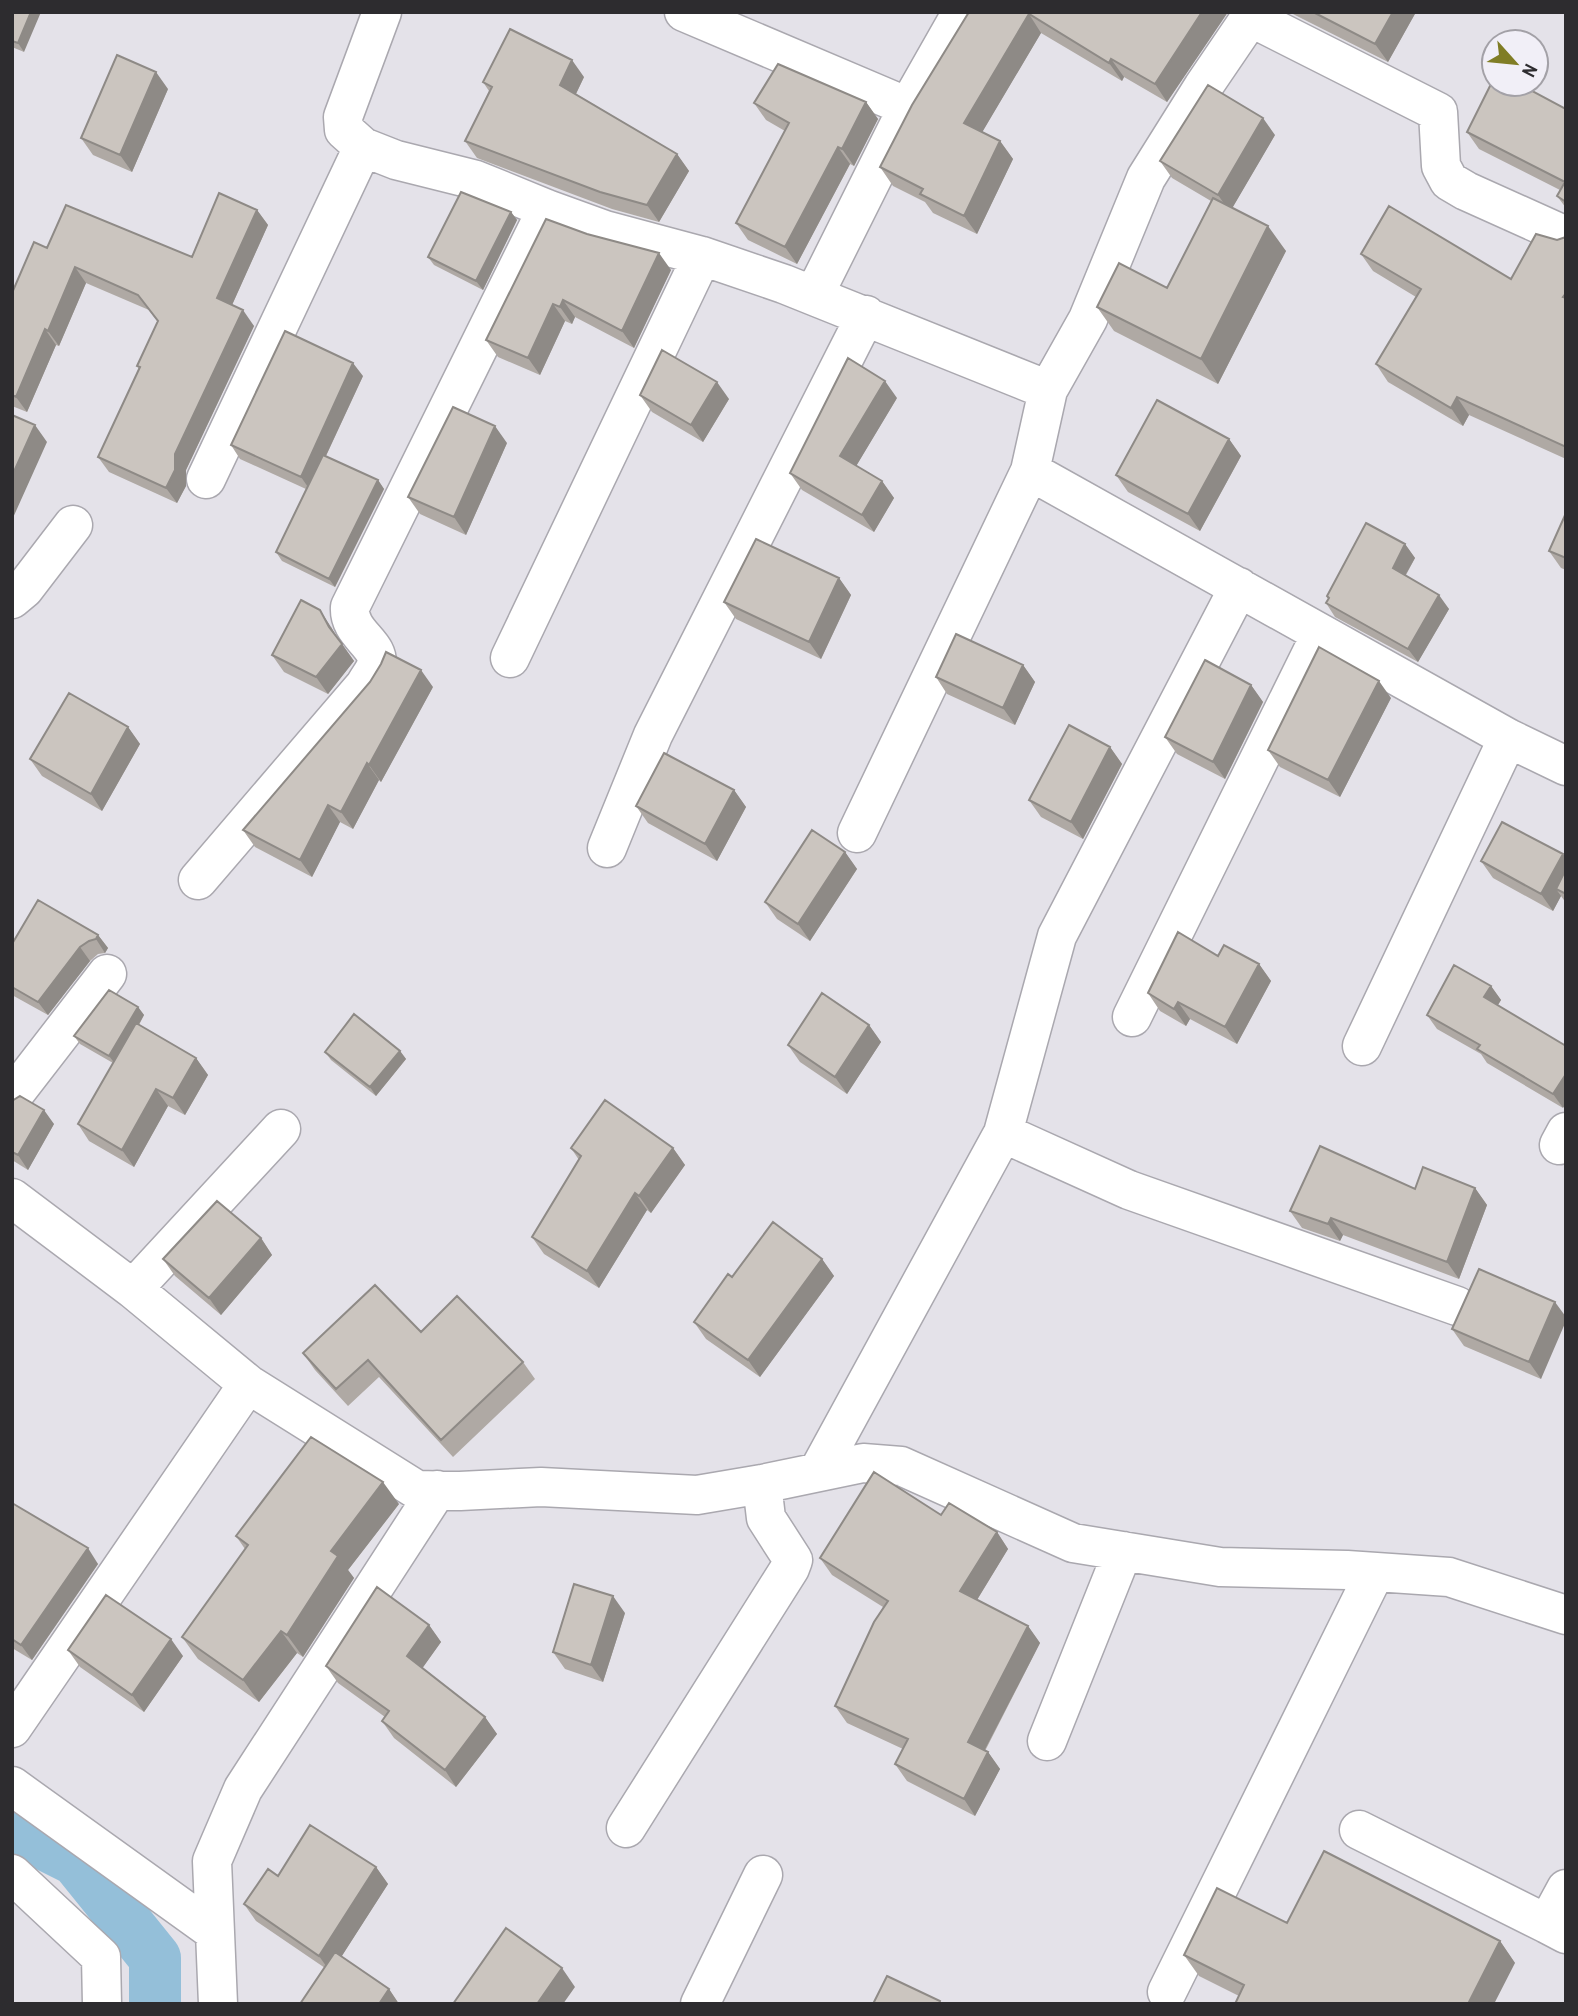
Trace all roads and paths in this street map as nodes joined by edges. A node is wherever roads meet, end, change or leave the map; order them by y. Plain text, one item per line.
1 (382, 12) edge
2 (684, 12) edge
3 (962, 12) edge
4 (1252, 15) edge
5 (908, 107) junction
6 (363, 147) junction
7 (547, 209) junction
8 (1566, 236) edge
9 (702, 256) junction
10 (814, 295) junction
11 (866, 315) junction
12 (1048, 390) junction
13 (1030, 471) junction
14 (206, 479) dead end
15 (73, 525) dead end
16 (1239, 587) junction
17 (12, 599) edge
18 (1321, 634) junction
19 (510, 658) dead end
20 (1508, 738) junction
21 (1566, 766) edge
22 (857, 833) dead end
23 (607, 848) dead end
24 (198, 880) dead end
25 (107, 974) dead end
26 (1132, 1017) dead end
27 (1363, 1046) dead end
28 (12, 1097) edge
29 (281, 1129) dead end
30 (1003, 1133) junction
31 (12, 1198) edge
32 (133, 1289) junction
33 (1457, 1307) dead end
34 (248, 1384) junction
35 (819, 1470) junction
36 (762, 1484) junction
37 (437, 1490) junction
38 (1123, 1551) junction
39 (1375, 1573) junction
40 (1566, 1615) edge
41 (12, 1728) edge
42 (1047, 1741) dead end
43 (12, 1786) edge
44 (626, 1828) dead end
45 (1359, 1830) dead end
46 (12, 1874) edge
47 (763, 1875) dead end
48 (1566, 1889) edge
49 (1556, 1929) edge
50 (215, 1933) junction
51 (1167, 1992) dead end
52 (102, 2004) edge
53 (218, 2004) edge
54 (700, 2004) edge

1 - 6 street
2 - 5 street
3 - 5 street
4 - 8 street
4 - 12 street
5 - 10 street
6 - 7 street
6 - 14 street
7 - 9 street
7 - 24 street
9 - 10 street
9 - 19 street
10 - 11 street
11 - 12 street
11 - 23 street
12 - 13 street
13 - 16 street
13 - 22 street
15 - 17 street
16 - 18 street
16 - 30 street
18 - 20 street
18 - 26 street
20 - 21 street
20 - 27 street
25 - 28 street
29 - 32 street
30 - 33 street
30 - 35 street
31 - 32 street
32 - 34 street
34 - 37 street
34 - 41 street
35 - 36 street
35 - 38 street
36 - 37 street
36 - 44 street
37 - 50 street
38 - 39 street
38 - 42 street
39 - 40 street
39 - 51 street
43 - 50 street
45 - 49 street
46 - 52 street
47 - 54 street
48 - 49 street
50 - 53 street

